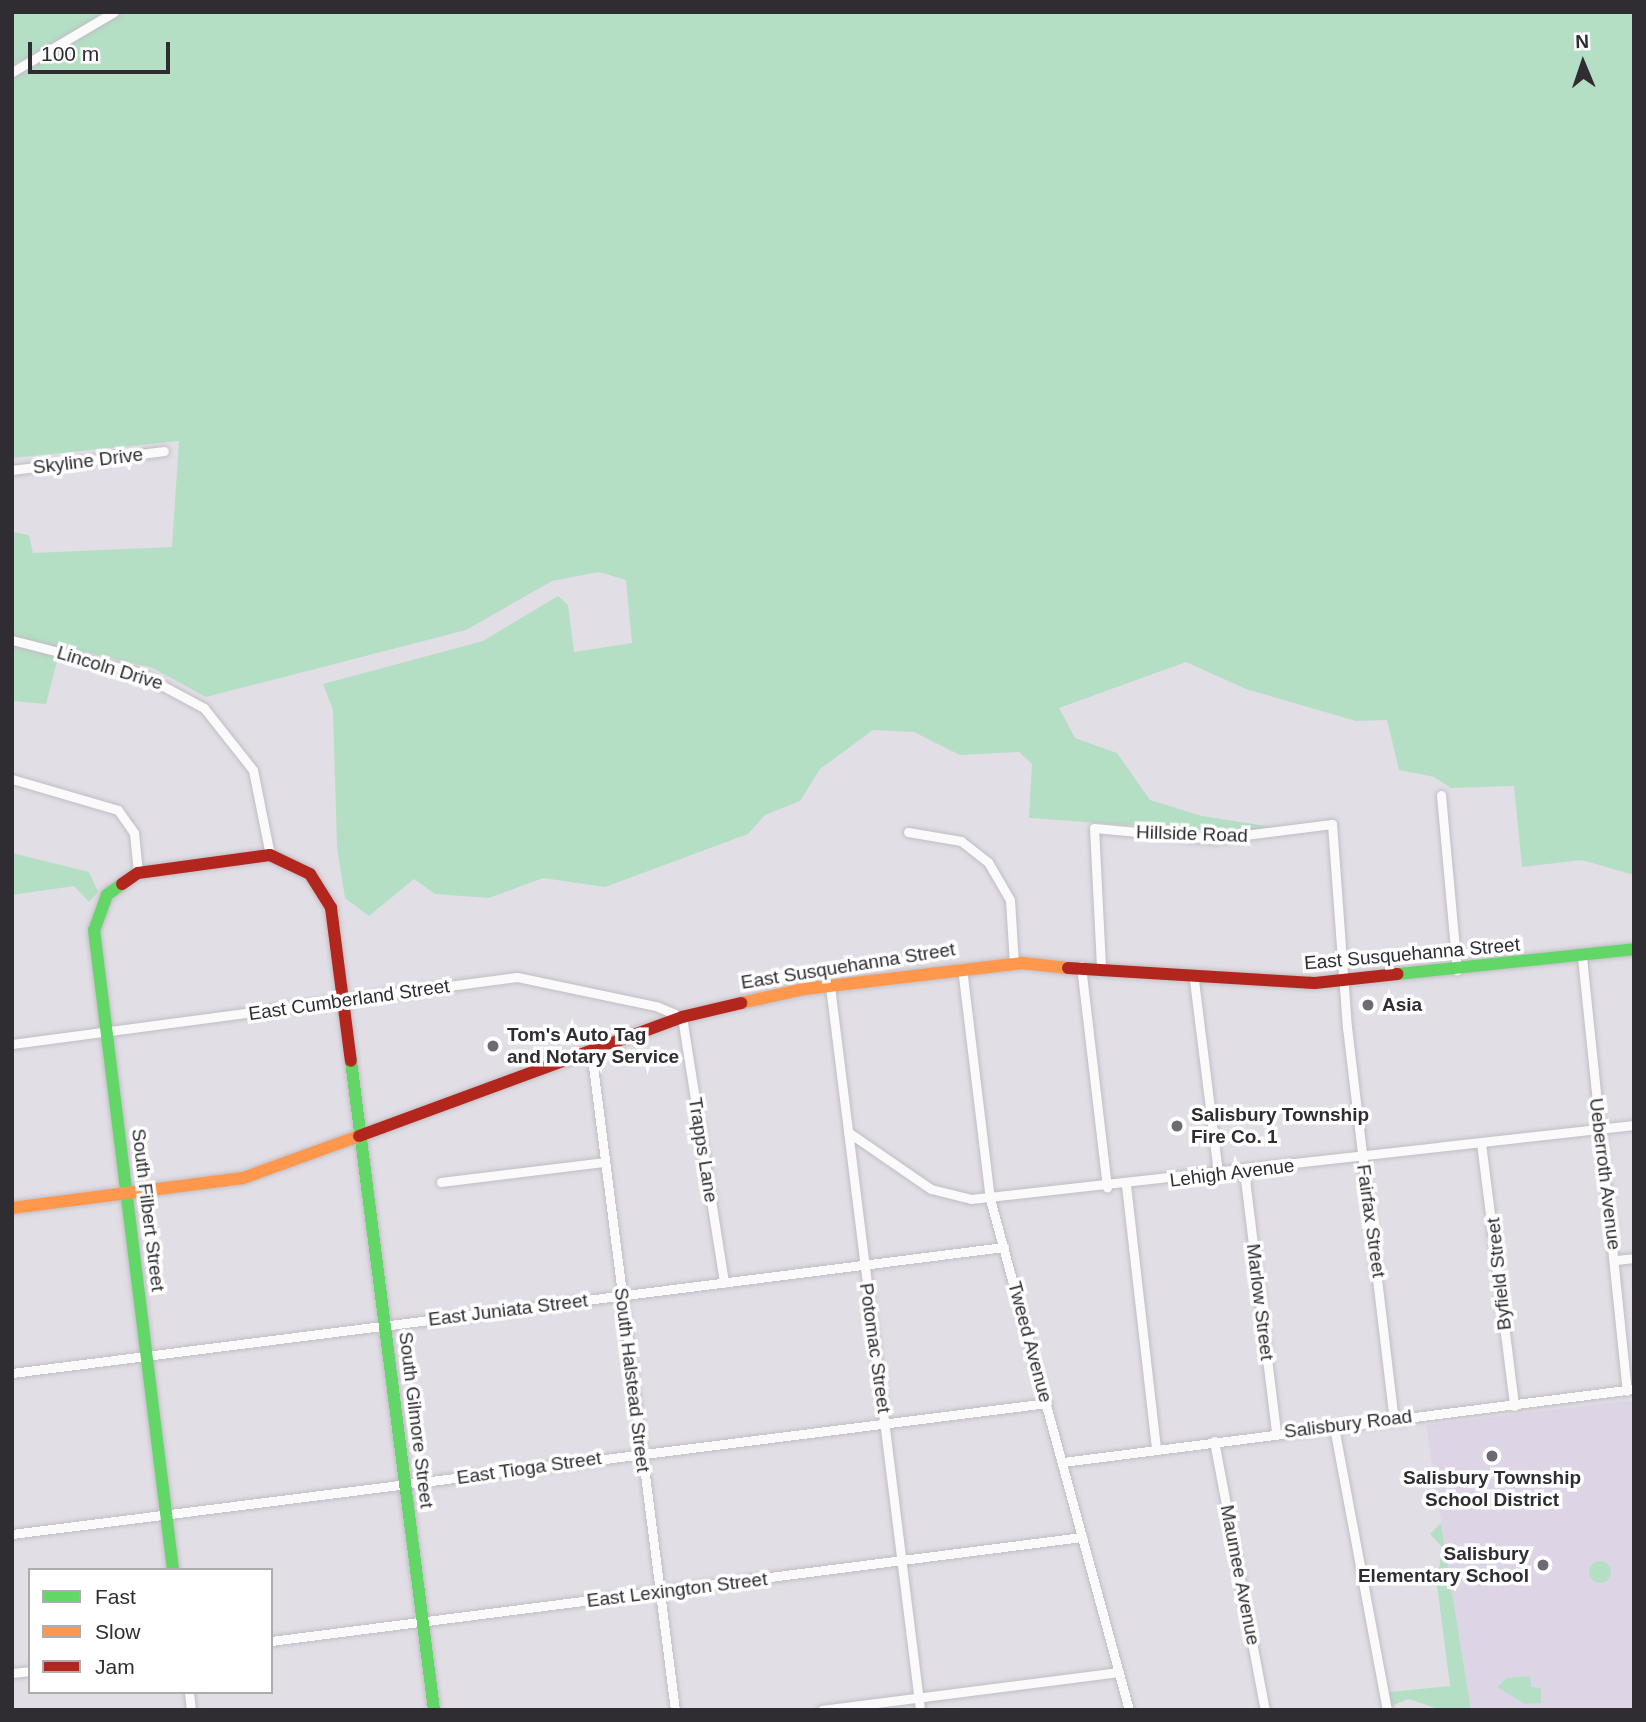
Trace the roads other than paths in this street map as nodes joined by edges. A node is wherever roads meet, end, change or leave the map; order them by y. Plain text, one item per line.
1 (114, 12) edge
2 (12, 72) edge
3 (164, 451) dead end
4 (12, 470) edge
5 (12, 640) edge
6 (12, 779) edge
7 (1441, 795) dead end
8 (1332, 824) joint
9 (908, 832) dead end
10 (270, 855) junction
11 (138, 873) junction
12 (1634, 949) edge
13 (1582, 957) junction
14 (1014, 963) junction
15 (1080, 964) junction
16 (1101, 966) junction
17 (962, 968) junction
18 (1457, 970) junction
19 (1194, 980) junction
20 (1342, 981) junction
21 (830, 986) junction
22 (344, 1002) junction
23 (682, 1017) junction
24 (105, 1032) junction
25 (12, 1044) edge
26 (591, 1050) junction
27 (1634, 1125) edge
28 (1600, 1129) junction
29 (848, 1132) junction
30 (361, 1135) junction
31 (1481, 1143) junction
32 (1363, 1157) junction
33 (605, 1162) junction
34 (1244, 1171) junction
35 (1218, 1174) junction
36 (441, 1182) dead end
37 (1126, 1185) junction
38 (1107, 1187) junction
39 (127, 1194) junction
40 (990, 1199) junction
41 (12, 1208) edge
42 (1004, 1247) junction
43 (1634, 1258) edge
44 (1616, 1260) junction
45 (864, 1265) junction
46 (724, 1283) junction
47 (622, 1296) junction
48 (384, 1325) junction
49 (147, 1356) junction
50 (12, 1373) edge
51 (1630, 1390) edge
52 (1047, 1404) junction
53 (1514, 1406) junction
54 (1394, 1419) junction
55 (886, 1423) junction
56 (1334, 1427) junction
57 (1276, 1433) junction
58 (1214, 1441) junction
59 (1156, 1448) junction
60 (641, 1453) junction
61 (1063, 1462) junction
62 (406, 1485) junction
63 (167, 1515) junction
64 (12, 1534) edge
65 (1082, 1537) junction
66 (902, 1560) junction
67 (173, 1568) edge
68 (659, 1593) junction
69 (423, 1620) junction
70 (273, 1641) edge
71 (1119, 1672) junction
72 (919, 1697) junction
73 (434, 1710) edge
74 (676, 1710) edge
75 (822, 1710) edge
76 (920, 1710) edge
77 (1129, 1710) edge
78 (1265, 1710) edge
79 (1387, 1710) edge

1 - 2 street
3 - 4 street, Skyline Drive
5 - 10 street, Lincoln Drive
6 - 11 street
7 - 18 street
8 - 16 street, Hillside Road
8 - 20 street, Fairfax Street
9 - 14 street
10 - 11 street
10 - 22 street
11 - 24 street, South Filbert Street
12 - 13 street, East Susquehanna Street
13 - 18 street, East Susquehanna Street
13 - 28 street, Ueberroth Avenue
14 - 15 street, East Susquehanna Street
14 - 17 street, East Susquehanna Street
15 - 16 street, East Susquehanna Street
15 - 38 street
16 - 19 street, East Susquehanna Street
17 - 21 street, East Susquehanna Street
17 - 40 street, Tweed Avenue
18 - 20 street, East Susquehanna Street
19 - 20 street, East Susquehanna Street
19 - 35 street
20 - 32 street, Fairfax Street
21 - 23 street, East Susquehanna Street
21 - 29 street, Potomac Street
22 - 23 street, East Cumberland Street
22 - 24 street, East Cumberland Street
22 - 30 street, South Gilmore Street
23 - 26 street, East Susquehanna Street
23 - 46 street, Trapps Lane
24 - 25 street, East Cumberland Street
24 - 39 street, South Filbert Street
26 - 30 street, East Susquehanna Street
26 - 33 street, South Halstead Street
27 - 28 street, Lehigh Avenue
28 - 31 street, Lehigh Avenue
28 - 44 street, Ueberroth Avenue
29 - 40 street, Lehigh Avenue
29 - 45 street, Potomac Street
30 - 39 street, East Susquehanna Street
30 - 48 street, South Gilmore Street
31 - 32 street, Lehigh Avenue
31 - 53 street, Byfield Street
32 - 34 street, Lehigh Avenue
32 - 54 street, Fairfax Street
33 - 36 street
33 - 47 street, South Halstead Street
34 - 35 street, Lehigh Avenue
34 - 57 street, Marlow Street
35 - 37 street, Lehigh Avenue
37 - 38 street, Lehigh Avenue
37 - 59 street
38 - 40 street, Lehigh Avenue
39 - 41 street, East Susquehanna Street
39 - 49 street, South Filbert Street
40 - 42 street, Tweed Avenue
42 - 45 street, East Juniata Street
42 - 52 street, Tweed Avenue
43 - 44 street
44 - 51 street, Ueberroth Avenue
45 - 46 street, East Juniata Street
45 - 55 street, Potomac Street
46 - 47 street, East Juniata Street
47 - 48 street, East Juniata Street
47 - 60 street, South Halstead Street
48 - 49 street, East Juniata Street
48 - 62 street, South Gilmore Street
49 - 50 street, East Juniata Street
49 - 63 street, South Filbert Street
51 - 53 street, Salisbury Road
52 - 55 street, East Tioga Street
52 - 61 street, Tweed Avenue
53 - 54 street, Salisbury Road
54 - 56 street, Salisbury Road
55 - 60 street, East Tioga Street
55 - 66 street, Potomac Street
56 - 57 street, Salisbury Road
56 - 79 street
57 - 58 street, Salisbury Road
58 - 59 street, Salisbury Road
58 - 78 street, Maumee Avenue
59 - 61 street, Salisbury Road
60 - 62 street, East Tioga Street
60 - 68 street, South Halstead Street
61 - 65 street, Tweed Avenue
62 - 63 street, East Tioga Street
62 - 69 street, South Gilmore Street
63 - 64 street, East Tioga Street
63 - 67 street, South Filbert Street
65 - 66 street, East Lexington Street
65 - 71 street, Tweed Avenue
66 - 68 street, East Lexington Street
66 - 72 street, Potomac Street
68 - 69 street, East Lexington Street
68 - 74 street, South Halstead Street
69 - 70 street, East Lexington Street
69 - 73 street, South Gilmore Street
71 - 72 street
71 - 77 street, Tweed Avenue
72 - 75 street
72 - 76 street, Potomac Street

